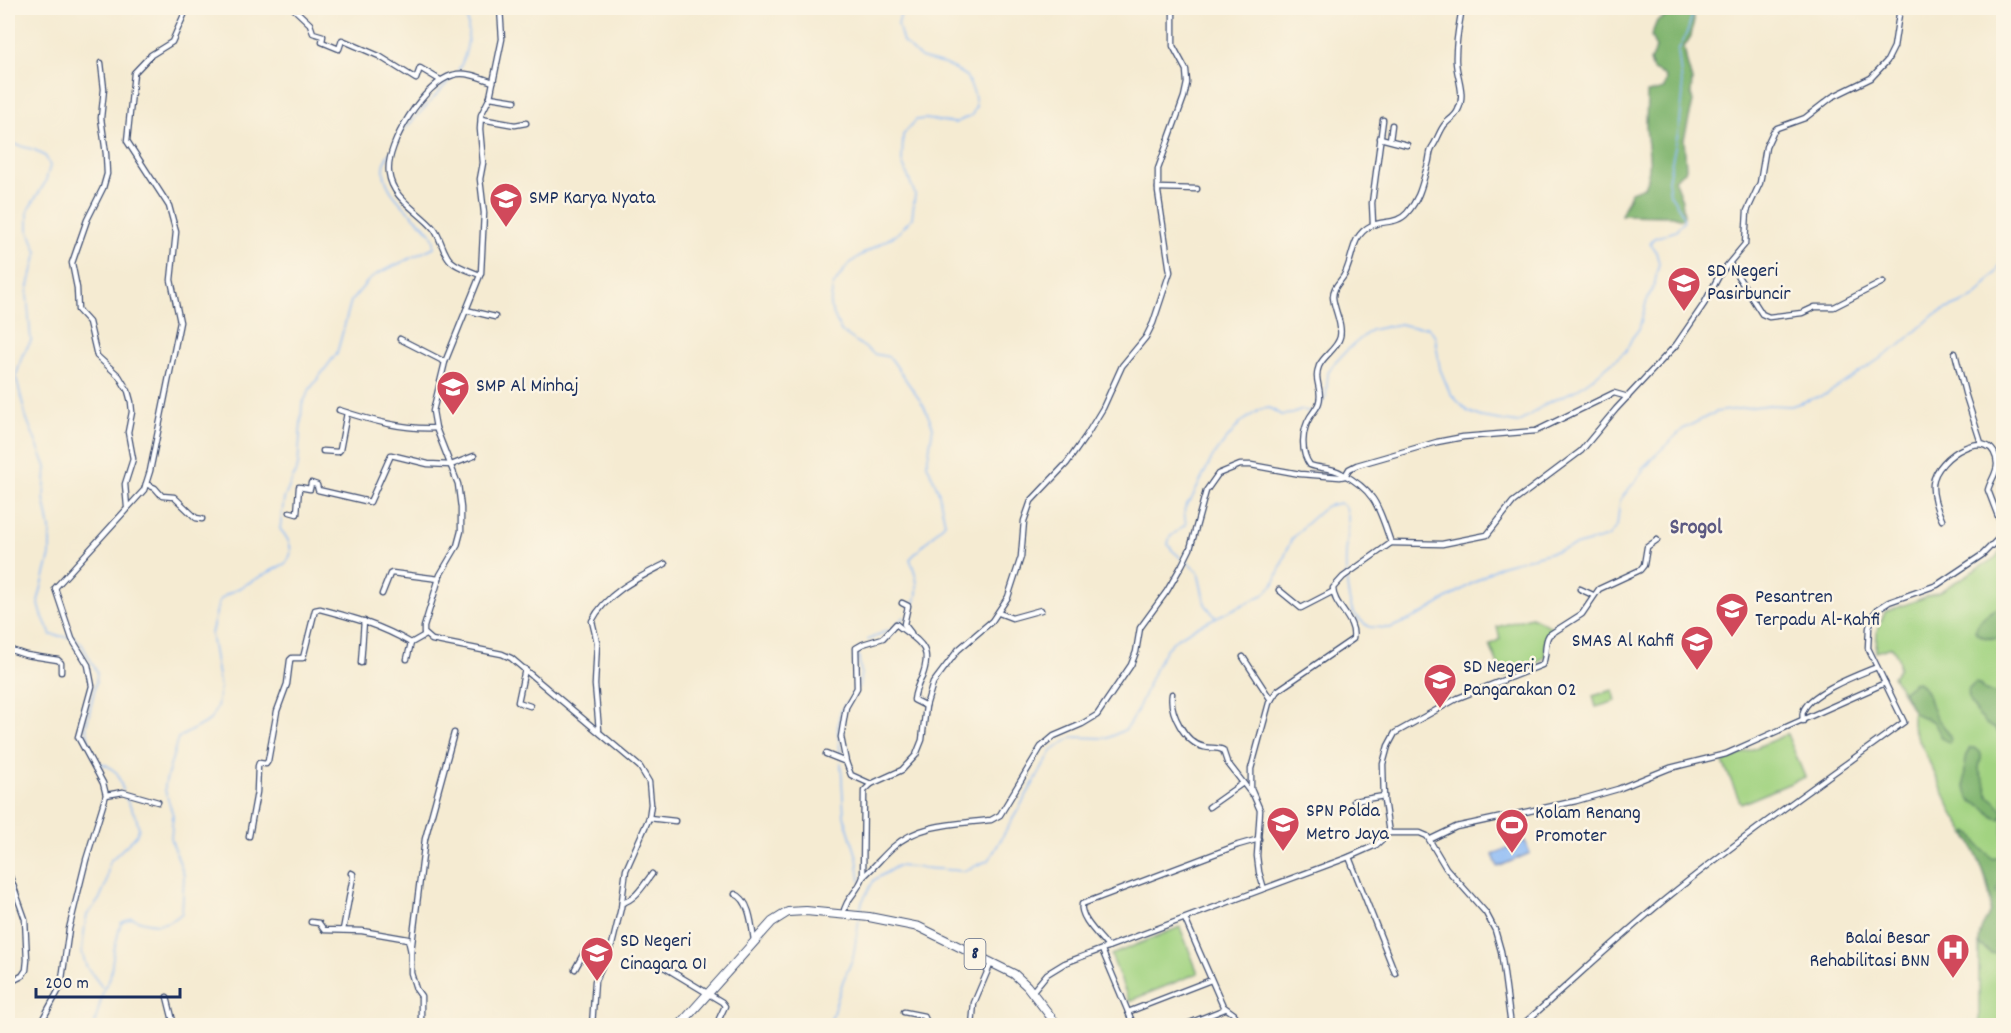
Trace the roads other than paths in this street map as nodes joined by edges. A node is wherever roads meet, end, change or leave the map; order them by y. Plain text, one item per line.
1 (188, 8) edge
2 (293, 8) edge
3 (500, 8) edge
4 (1173, 8) edge
5 (1462, 8) edge
6 (1900, 8) edge
7 (101, 63) dead end
8 (440, 80) junction
9 (493, 82) junction
10 (490, 97) junction
11 (516, 101) dead end
12 (481, 119) junction
13 (1383, 120) dead end
14 (526, 123) dead end
15 (1392, 125) dead end
16 (1380, 138) junction
17 (1390, 141) junction
18 (1407, 144) dead end
19 (1158, 188) junction
20 (1197, 189) dead end
21 (1373, 224) junction
22 (1730, 264) junction
23 (480, 275) junction
24 (1883, 282) dead end
25 (466, 310) junction
26 (495, 317) dead end
27 (400, 339) dead end
28 (1955, 353) dead end
29 (445, 362) junction
30 (1628, 397) junction
31 (339, 410) dead end
32 (347, 413) junction
33 (436, 428) junction
34 (1981, 443) junction
35 (323, 451) dead end
36 (474, 456) dead end
37 (451, 465) junction
38 (1345, 476) junction
39 (146, 484) junction
40 (127, 507) junction
41 (290, 512) dead end
42 (202, 519) dead end
43 (1942, 520) dead end
44 (2004, 532) edge
45 (1657, 540) dead end
46 (1391, 543) junction
47 (665, 564) dead end
48 (439, 579) junction
49 (1580, 589) dead end
50 (1279, 590) dead end
51 (1332, 592) junction
52 (382, 594) dead end
53 (1593, 595) junction
54 (902, 603) dead end
55 (1041, 610) dead end
56 (999, 613) junction
57 (364, 621) junction
58 (425, 635) junction
59 (912, 636) junction
60 (411, 643) junction
61 (8, 649) edge
62 (1243, 657) dead end
63 (407, 659) dead end
64 (362, 663) dead end
65 (1877, 667) junction
66 (525, 669) junction
67 (61, 672) dead end
68 (1885, 683) junction
69 (1172, 694) dead end
70 (1271, 700) junction
71 (530, 706) dead end
72 (926, 706) junction
73 (1803, 721) junction
74 (599, 730) junction
75 (454, 733) dead end
76 (826, 754) dead end
77 (843, 761) junction
78 (1243, 783) junction
79 (870, 784) junction
80 (106, 795) junction
81 (1384, 796) junction
82 (1254, 798) junction
83 (1354, 801) dead end
84 (158, 802) dead end
85 (1209, 807) dead end
86 (649, 818) junction
87 (675, 821) dead end
88 (1389, 833) junction
89 (249, 836) dead end
90 (1258, 839) junction
91 (1431, 839) junction
92 (1349, 857) junction
93 (8, 871) edge
94 (351, 873) dead end
95 (652, 874) dead end
96 (863, 877) junction
97 (1264, 889) junction
98 (735, 894) dead end
99 (622, 903) junction
100 (844, 915) junction
101 (1185, 919) junction
102 (311, 922) dead end
103 (343, 930) junction
104 (754, 941) junction
105 (1108, 947) junction
106 (1102, 950) junction
107 (411, 952) junction
108 (608, 954) junction
109 (992, 962) junction
110 (659, 968) dead end
111 (575, 969) dead end
112 (1395, 973) dead end
113 (1211, 980) junction
114 (8, 983) edge
115 (1032, 992) junction
116 (708, 993) junction
117 (167, 997) dead end
118 (1226, 1009) junction
119 (904, 1012) dead end
120 (1128, 1012) junction
121 (719, 1019) dead end
122 (1525, 1023) edge
123 (1533, 1025) edge
124 (39, 1026) edge
125 (166, 1026) edge
126 (422, 1026) edge
127 (592, 1026) edge
128 (679, 1026) edge
129 (929, 1026) edge
130 (972, 1026) edge
131 (1058, 1026) edge
132 (1134, 1026) edge
133 (1182, 1026) edge
134 (1243, 1026) edge
135 (1511, 1026) edge

1 - 39 street
2 - 8 street
3 - 9 street
4 - 19 street
5 - 21 street
6 - 22 street
7 - 40 street
8 - 9 street
8 - 23 street
9 - 10 street
10 - 11 street
10 - 12 street
12 - 14 street
12 - 23 street
13 - 16 street
15 - 17 street
16 - 17 street
16 - 21 street
17 - 18 street
19 - 20 street
19 - 56 street
21 - 38 street
22 - 24 street
22 - 30 street
23 - 25 street
25 - 26 street
25 - 29 street
27 - 29 street
28 - 34 street
29 - 33 street
30 - 38 street
30 - 46 street
31 - 32 street
32 - 33 street
32 - 35 street
33 - 37 street
34 - 43 street
34 - 44 street
36 - 37 street
37 - 41 street
37 - 48 street
38 - 46 street
38 - 96 street
39 - 40 street
39 - 42 street
40 - 80 street
44 - 65 street
45 - 53 street
46 - 51 street
47 - 74 street
48 - 52 street
48 - 58 street
49 - 53 street
50 - 51 street
51 - 70 street
53 - 81 street
54 - 59 street
55 - 56 street
56 - 72 street
57 - 60 street
57 - 64 street
57 - 89 street
58 - 60 street
58 - 66 street
59 - 72 street
59 - 77 street
60 - 63 street
61 - 67 street
62 - 70 street
65 - 68 street
65 - 73 street
66 - 71 street
66 - 74 street
68 - 73 street
68 - 122 street
69 - 78 street
70 - 82 street
72 - 79 street
73 - 91 street
74 - 86 street
75 - 107 street
76 - 77 street
77 - 79 street
78 - 82 street
78 - 85 street
79 - 96 street
80 - 84 street
80 - 124 street
81 - 83 street
81 - 88 street
82 - 90 street
86 - 87 street
86 - 99 street
88 - 91 street
88 - 92 street
90 - 97 street
90 - 105 street
91 - 135 street
92 - 97 street
92 - 112 street
93 - 114 street
94 - 103 street
95 - 99 street
96 - 100 street
97 - 101 street
98 - 104 street
99 - 108 street
100 - 104 highway, 8
100 - 109 highway, 8
101 - 105 street
101 - 113 street
102 - 103 street
103 - 107 street
104 - 116 highway, 8
105 - 106 street
106 - 115 street
106 - 120 street
107 - 126 street
108 - 111 street
108 - 127 street
109 - 115 highway, 8
109 - 130 street
110 - 116 street
113 - 118 street
113 - 120 street
115 - 131 highway, 8
116 - 121 street
116 - 128 highway, 8
117 - 125 street
118 - 133 street
118 - 134 street
119 - 129 street
120 - 132 street
122 - 123 street

